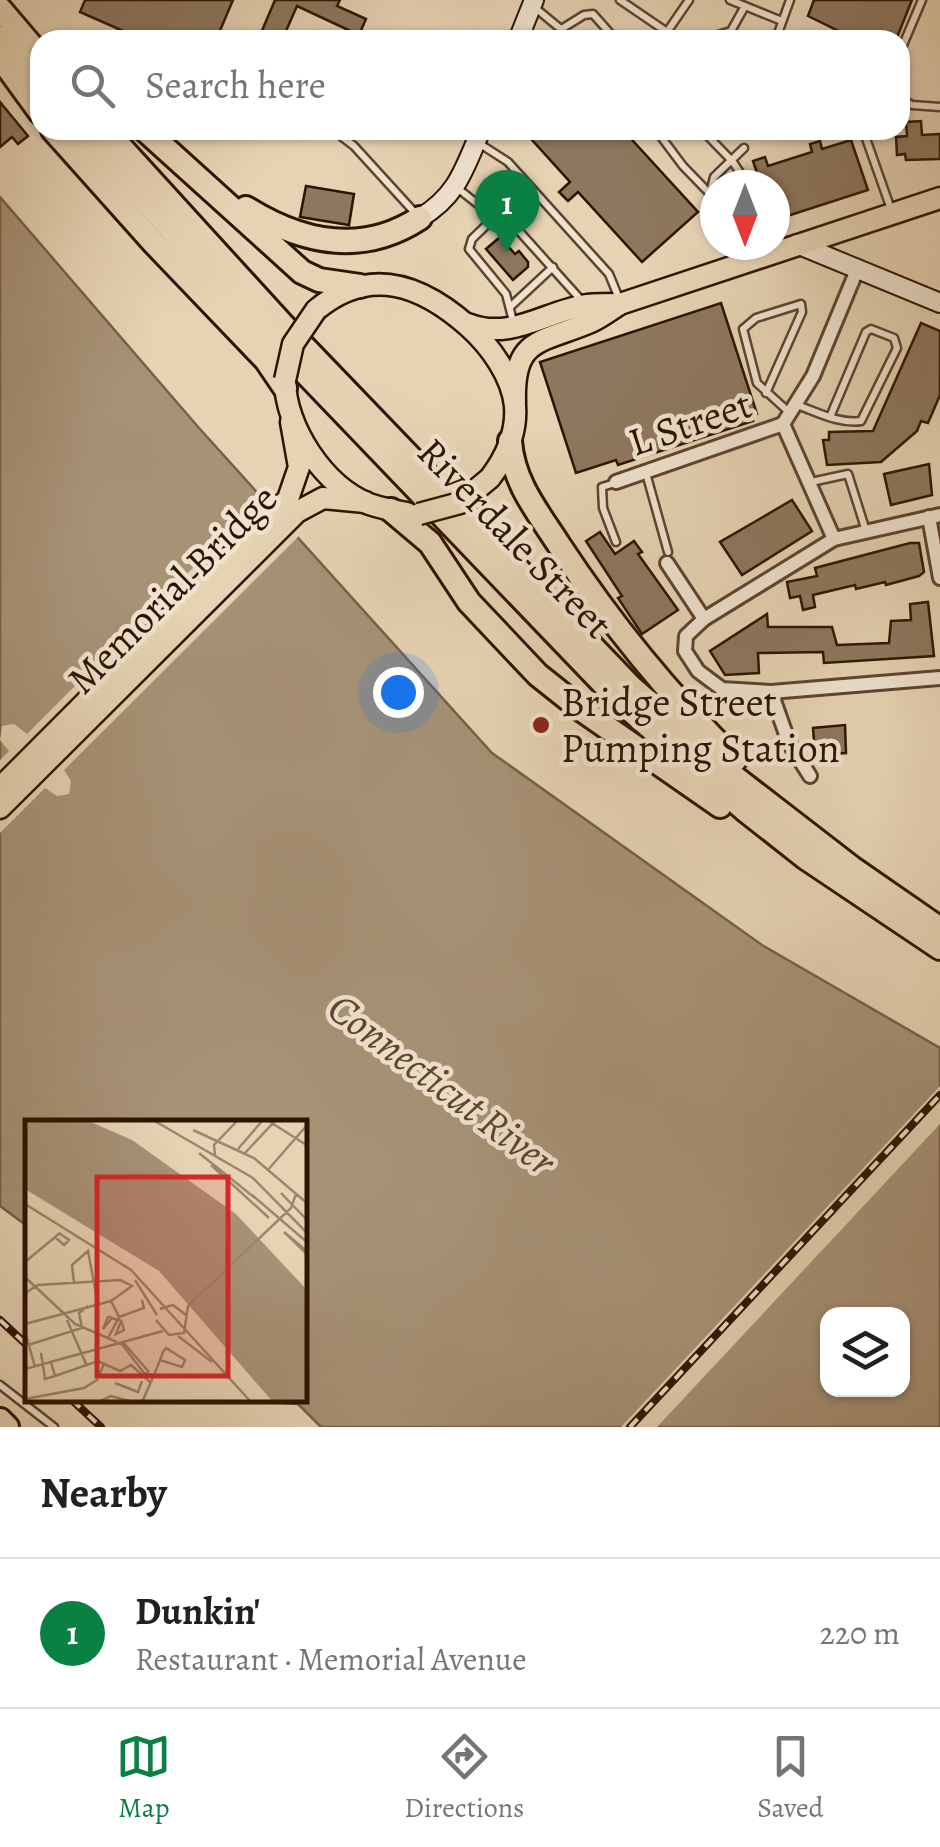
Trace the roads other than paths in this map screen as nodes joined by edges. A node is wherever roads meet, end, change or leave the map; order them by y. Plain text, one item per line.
1 (8, 0) edge
2 (620, 0) edge
3 (688, 0) edge
4 (730, 0) edge
5 (790, 0) edge
6 (922, 0) edge
7 (533, 3) edge
8 (745, 6) junction
9 (0, 9) edge
10 (782, 20) junction
11 (563, 28) joint
12 (38, 30) edge
13 (522, 30) edge
14 (607, 30) edge
15 (661, 30) edge
16 (672, 30) edge
17 (732, 30) edge
18 (779, 30) edge
19 (909, 30) edge
20 (0, 38) edge
21 (30, 44) edge
22 (0, 57) edge
23 (30, 72) edge
24 (30, 98) edge
25 (910, 105) edge
26 (940, 106) edge
27 (62, 140) edge
28 (90, 140) edge
29 (113, 140) edge
30 (156, 140) edge
31 (346, 140) edge
32 (476, 140) edge
33 (483, 140) edge
34 (665, 140) edge
35 (712, 140) edge
36 (866, 140) edge
37 (744, 148) dead end
38 (733, 162) junction
39 (723, 170) edge
40 (738, 170) edge
41 (700, 182) edge
42 (454, 186) junction
43 (211, 188) junction
44 (940, 198) edge
45 (892, 213) junction
46 (494, 217) junction
47 (420, 218) junction
48 (798, 244) junction
49 (553, 266) junction
50 (857, 270) junction
51 (360, 286) junction
52 (940, 303) edge
53 (620, 304) junction
54 (584, 305) junction
55 (512, 317) junction
56 (462, 321) junction
57 (284, 384) junction
58 (766, 392) junction
59 (514, 402) junction
60 (790, 415) junction
61 (830, 417) junction
62 (292, 422) junction
63 (510, 442) junction
64 (646, 472) junction
65 (616, 482) joint
66 (809, 483) junction
67 (298, 500) junction
68 (366, 502) junction
69 (391, 510) junction
70 (934, 516) edge
71 (866, 532) junction
72 (834, 540) junction
73 (616, 542) dead end
74 (667, 558) joint
75 (940, 578) edge
76 (704, 619) junction
77 (940, 678) edge
78 (771, 692) junction
79 (810, 776) dead end
80 (0, 788) edge
81 (0, 808) edge
82 (815, 852) junction
83 (940, 929) edge
84 (940, 948) edge
85 (0, 1385) edge
86 (0, 1420) edge
87 (7, 1427) edge
88 (54, 1427) edge

1 - 12 highway
2 - 15 lane
3 - 16 lane
4 - 8 lane
5 - 10 lane
6 - 19 lane
7 - 11 lane
7 - 13 street
8 - 10 lane
8 - 17 lane
9 - 21 highway
10 - 18 lane
11 - 14 lane
20 - 23 highway
22 - 24 highway
25 - 26 lane
27 - 57 highway
28 - 82 highway, Riverdale Street
29 - 82 highway, Riverdale Street
30 - 43 highway
31 - 47 lane
32 - 42 street
33 - 53 lane
34 - 41 lane
35 - 38 lane
36 - 45 lane
37 - 38 lane
38 - 39 lane
38 - 40 lane
42 - 46 lane
42 - 47 street
43 - 47 highway
43 - 51 highway
44 - 45 main road
45 - 48 main road
46 - 49 lane
46 - 55 lane
48 - 50 street
48 - 53 main road
49 - 54 lane
49 - 55 lane
50 - 52 street
50 - 60 street
51 - 56 main road
51 - 57 main road, bridge
53 - 54 main road
53 - 59 main road
54 - 55 main road
55 - 56 main road
56 - 59 main road
57 - 62 main road
58 - 58 lane
58 - 60 lane
59 - 63 main road
60 - 61 lane
60 - 64 street, L Street
60 - 66 street
61 - 61 lane
62 - 67 main road, Memorial Bridge
62 - 68 main road
63 - 69 main road, bridge
63 - 82 highway
64 - 65 street, L Street
64 - 74 lane
65 - 73 lane
66 - 71 lane
66 - 72 street
67 - 68 main road, Memorial Bridge
67 - 80 main road, Memorial Bridge
67 - 81 main road, Memorial Bridge
68 - 69 main road
69 - 82 highway
70 - 71 street
70 - 75 street
71 - 72 street
72 - 76 street
74 - 76 street
76 - 78 street
77 - 78 street
78 - 79 street
82 - 83 highway, Riverdale Street
82 - 84 highway, Riverdale Street
85 - 88 lane
86 - 87 highway

